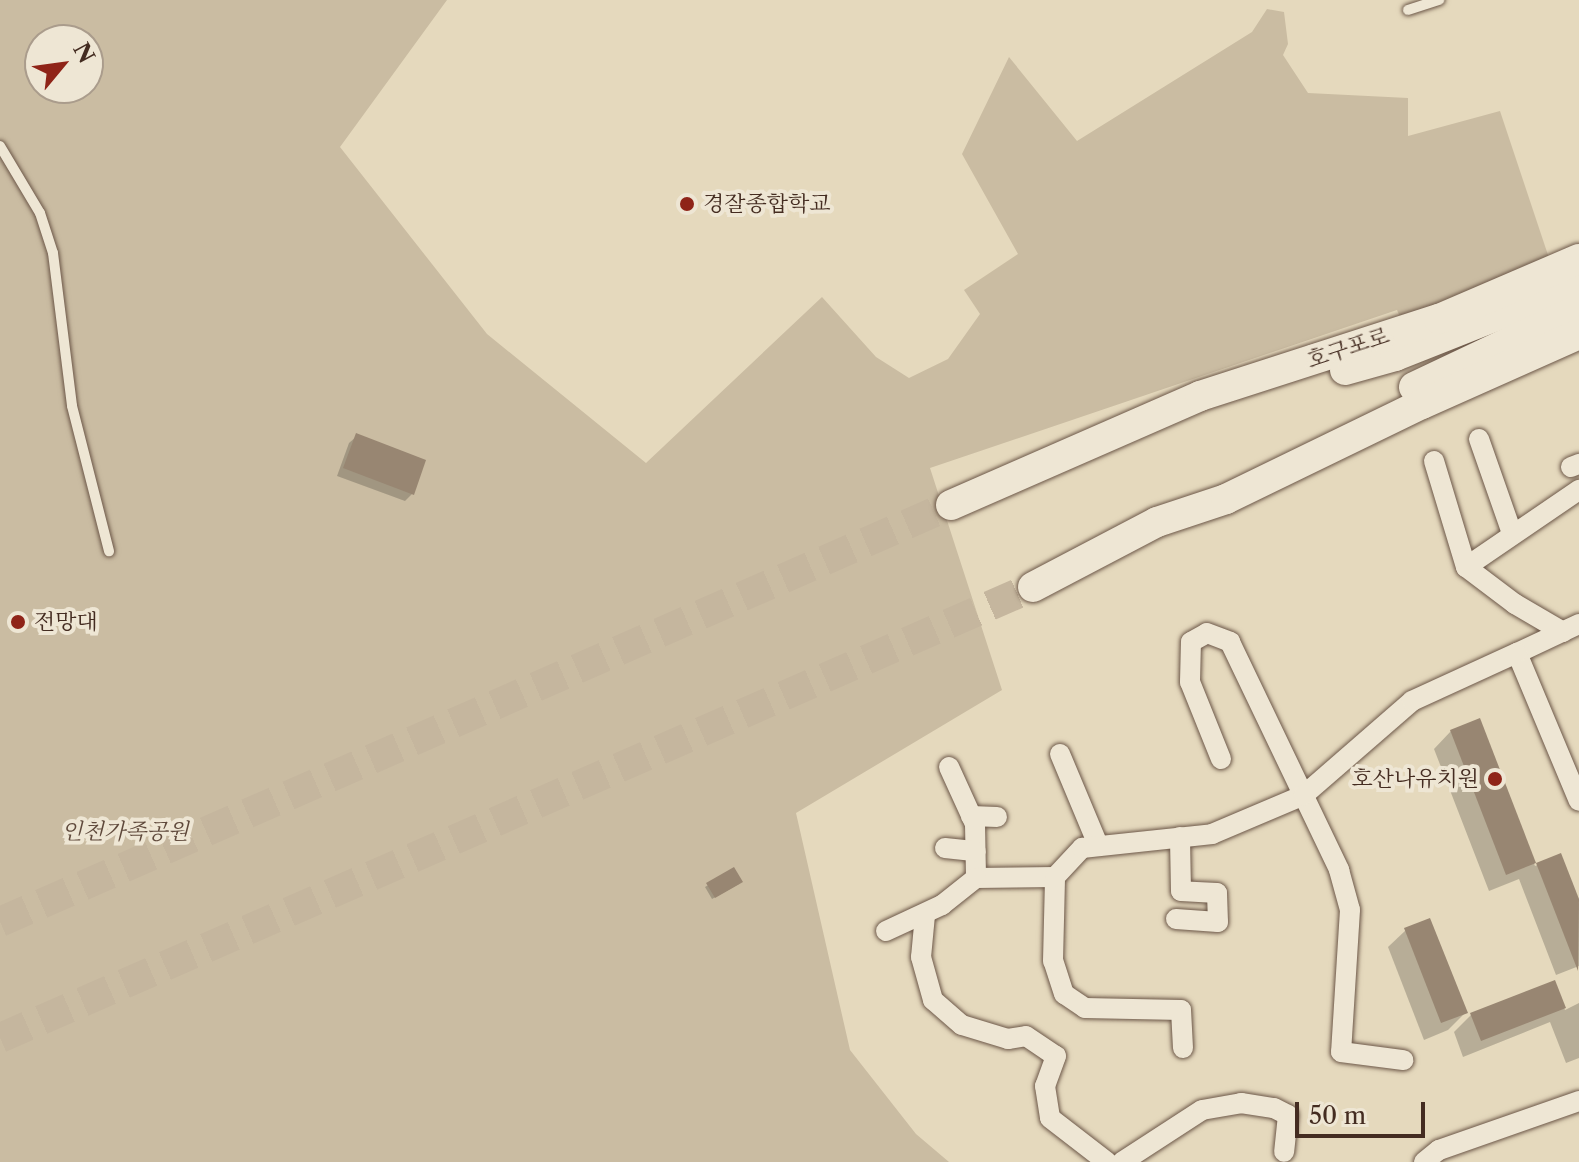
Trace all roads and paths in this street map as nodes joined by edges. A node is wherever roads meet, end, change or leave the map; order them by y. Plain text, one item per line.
1 (1439, 0) edge
2 (1408, 10) dead end
3 (0, 146) edge
4 (1579, 259) edge
5 (1579, 283) edge
6 (1579, 309) edge
7 (1579, 334) edge
8 (1116, 434) junction
9 (1479, 439) dead end
10 (1434, 461) dead end
11 (1579, 490) edge
12 (951, 505) tunnel mouth
13 (1157, 522) junction
14 (1512, 533) junction
15 (109, 551) dead end
16 (1466, 567) junction
17 (1033, 587) tunnel mouth
18 (1571, 628) edge
19 (1517, 653) junction
20 (1060, 754) dead end
21 (1221, 759) dead end
22 (949, 767) dead end
23 (1304, 795) junction
24 (1579, 801) edge
25 (971, 816) junction
26 (997, 817) dead end
27 (1180, 837) junction
28 (1098, 845) junction
29 (945, 848) dead end
30 (976, 851) junction
31 (1055, 877) junction
32 (976, 878) junction
33 (925, 915) junction
34 (1176, 919) dead end
35 (886, 931) dead end
36 (1183, 1048) dead end
37 (1403, 1060) dead end
38 (1579, 1101) edge
39 (1284, 1152) dead end
40 (1107, 1162) edge
41 (1122, 1162) edge
42 (1424, 1162) edge

1 - 2 lane
3 - 15 lane
4 - 8 main road, 호구포로
5 - 8 main road, 호구포로
6 - 13 main road
7 - 13 main road
8 - 12 main road, 호구포로
9 - 14 street
10 - 16 street
11 - 14 street
13 - 17 main road
14 - 16 street
16 - 18 street
18 - 19 street
19 - 23 street
19 - 24 street
20 - 28 street
21 - 23 street
22 - 25 street
23 - 27 street
23 - 37 street
25 - 26 street
25 - 30 street
27 - 28 street
27 - 34 street
28 - 31 street
29 - 30 street
30 - 32 street
31 - 32 street
31 - 36 street
32 - 33 street
33 - 35 street
33 - 40 street
38 - 42 street
39 - 41 street

